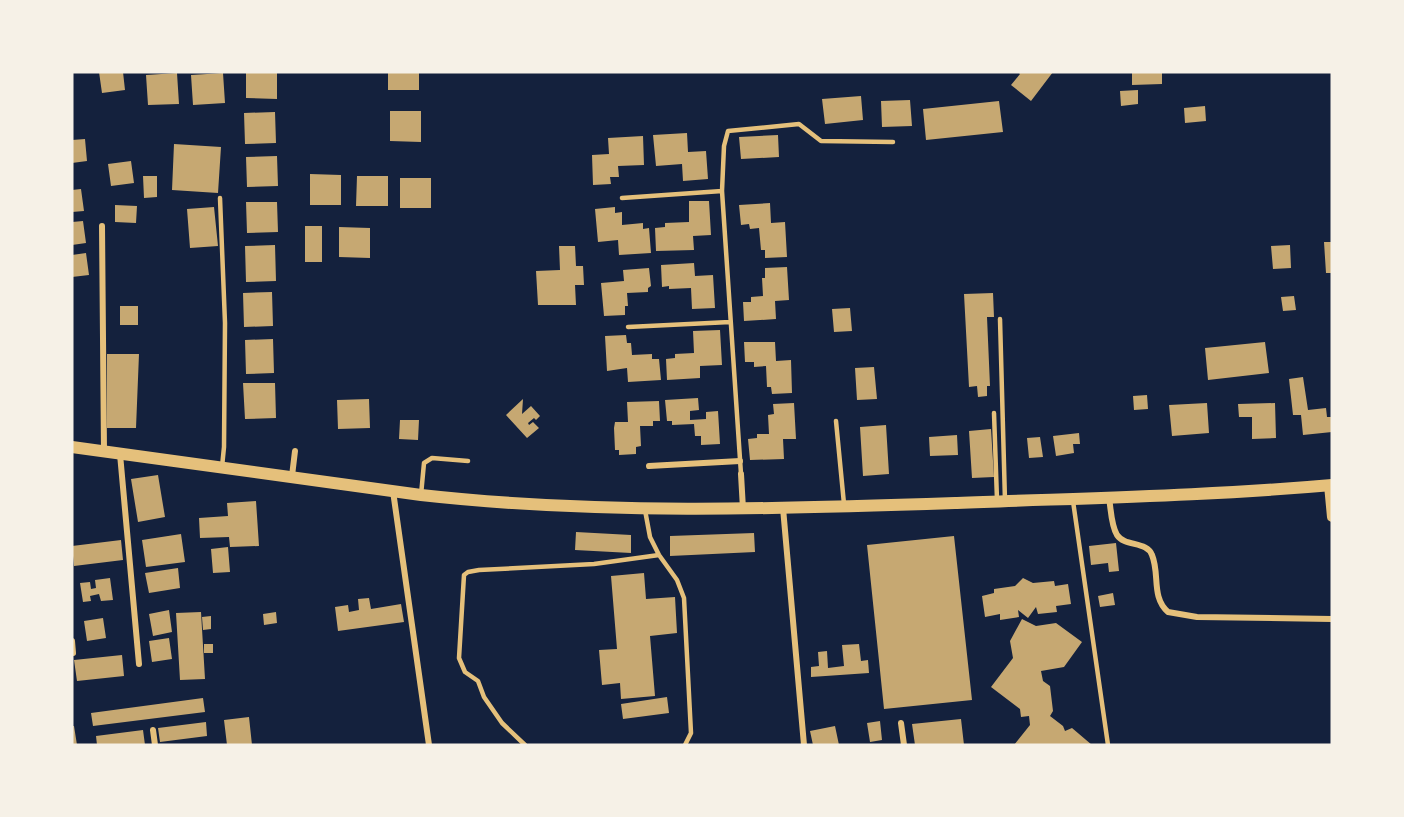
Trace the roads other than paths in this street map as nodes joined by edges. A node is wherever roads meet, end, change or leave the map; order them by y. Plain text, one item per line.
1 (893, 142) dead end
2 (722, 191) junction
3 (220, 198) dead end
4 (622, 198) dead end
5 (102, 226) dead end
6 (1000, 319) dead end
7 (730, 322) junction
8 (628, 327) dead end
9 (994, 413) dead end
10 (836, 421) dead end
11 (72, 447) edge
12 (104, 451) junction
13 (295, 452) dead end
14 (120, 453) junction
15 (468, 461) dead end
16 (740, 461) junction
17 (649, 466) dead end
18 (222, 467) junction
19 (741, 474) joint
20 (292, 477) junction
21 (1330, 485) edge
22 (393, 491) junction
23 (421, 495) junction
24 (1108, 498) junction
25 (1072, 499) junction
26 (1001, 501) junction
27 (844, 507) junction
28 (783, 508) junction
29 (645, 510) junction
30 (743, 510) junction
31 (1332, 517) edge
32 (659, 555) junction
33 (1332, 618) edge
34 (72, 641) edge
35 (73, 653) edge
36 (139, 664) dead end
37 (901, 723) dead end
38 (153, 730) dead end
39 (155, 745) edge
40 (429, 745) edge
41 (525, 745) edge
42 (685, 745) edge
43 (804, 745) edge
44 (904, 745) edge
45 (1108, 745) edge

1 - 2 lane
2 - 4 lane
2 - 7 lane
3 - 18 lane
5 - 12 street
6 - 26 lane
7 - 8 lane
7 - 16 lane
9 - 26 lane
10 - 27 lane
11 - 12 main road
12 - 14 main road
13 - 20 street
14 - 18 main road
14 - 36 street
15 - 23 lane
16 - 17 street
16 - 19 lane
18 - 20 main road
19 - 30 street
20 - 22 main road
21 - 24 main road
21 - 31 street
22 - 23 main road
22 - 40 street
23 - 29 main road
24 - 25 main road
24 - 33 street
25 - 26 main road
25 - 45 lane
26 - 27 main road
27 - 28 main road
28 - 30 main road
28 - 43 street
29 - 30 main road
29 - 32 lane
32 - 41 lane
32 - 42 lane
34 - 35 street
37 - 44 street
38 - 39 street

